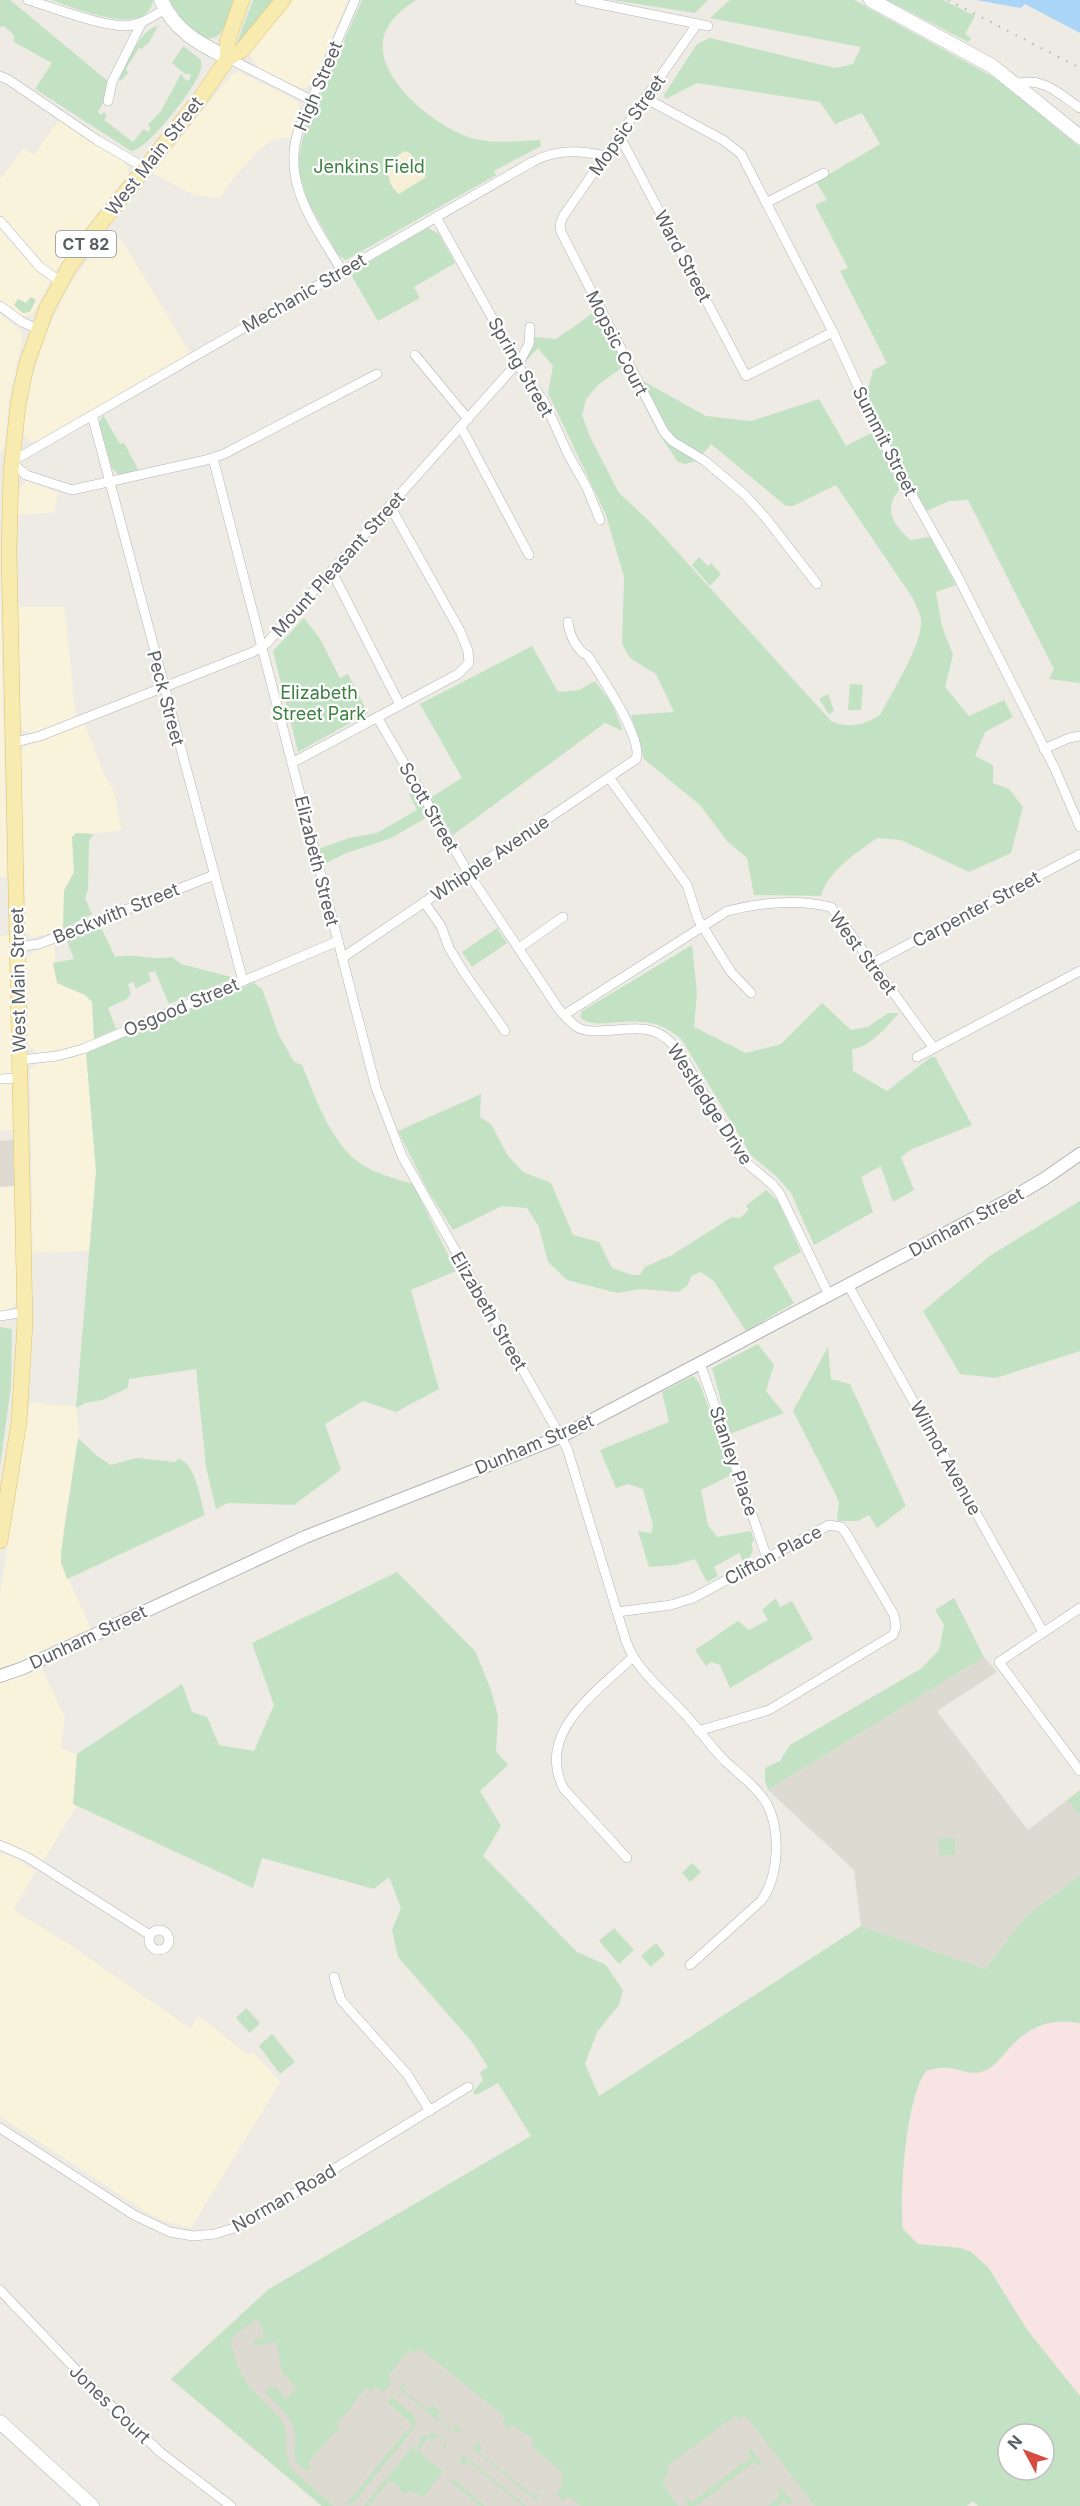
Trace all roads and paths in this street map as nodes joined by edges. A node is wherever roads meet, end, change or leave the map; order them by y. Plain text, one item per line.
1 (28, 0) edge
2 (242, 0) edge
3 (282, 0) edge
4 (355, 0) edge
5 (580, 0) edge
6 (871, 0) edge
7 (163, 5) edge
8 (142, 22) junction
9 (697, 24) junction
10 (708, 26) dead end
11 (228, 58) junction
12 (0, 76) edge
13 (1016, 84) junction
14 (645, 98) junction
15 (311, 100) junction
16 (108, 101) dead end
17 (1080, 108) edge
18 (620, 135) junction
19 (1080, 137) edge
20 (605, 156) junction
21 (145, 168) junction
22 (824, 173) dead end
23 (766, 203) junction
24 (436, 217) junction
25 (0, 221) edge
26 (560, 228) joint
27 (342, 271) junction
28 (61, 282) junction
29 (1, 308) edge
30 (530, 327) dead end
31 (38, 329) junction
32 (833, 332) junction
33 (416, 355) dead end
34 (517, 363) junction
35 (377, 374) dead end
36 (92, 415) junction
37 (468, 419) junction
38 (461, 427) junction
39 (213, 458) junction
40 (6, 461) edge
41 (109, 482) junction
42 (390, 506) junction
43 (600, 520) dead end
44 (529, 555) dead end
45 (332, 572) junction
46 (817, 584) dead end
47 (568, 622) dead end
48 (262, 647) junction
49 (163, 687) junction
50 (400, 705) junction
51 (377, 717) junction
52 (1080, 736) edge
53 (12, 743) junction
54 (1044, 749) junction
55 (292, 763) junction
56 (610, 779) junction
57 (1080, 827) edge
58 (1080, 854) edge
59 (468, 873) junction
60 (214, 875) junction
61 (424, 902) junction
62 (563, 917) dead end
63 (702, 926) junction
64 (338, 941) junction
65 (17, 947) junction
66 (519, 948) junction
67 (342, 958) junction
68 (871, 964) junction
69 (1080, 971) edge
70 (243, 981) junction
71 (751, 993) dead end
72 (564, 1015) junction
73 (505, 1030) dead end
74 (933, 1047) junction
75 (916, 1057) dead end
76 (20, 1060) junction
77 (20, 1078) junction
78 (0, 1079) edge
79 (1080, 1154) edge
80 (848, 1285) junction
81 (830, 1294) junction
82 (25, 1312) junction
83 (0, 1316) edge
84 (700, 1363) junction
85 (560, 1437) junction
86 (0, 1541) edge
87 (767, 1558) junction
88 (1080, 1608) edge
89 (617, 1612) junction
90 (1043, 1632) junction
91 (633, 1657) junction
92 (0, 1676) edge
93 (698, 1731) junction
94 (1080, 1771) edge
95 (0, 1845) edge
96 (627, 1858) dead end
97 (150, 1935) dead end
98 (690, 1965) dead end
99 (334, 1977) dead end
100 (468, 2087) dead end
101 (430, 2111) junction
102 (0, 2128) edge
103 (0, 2290) edge
104 (0, 2422) edge
105 (92, 2506) edge
106 (231, 2506) edge

1 - 8 street
2 - 11 main road
3 - 11 main road, West Main Street / CT 82
4 - 15 street, High Street
5 - 9 street
6 - 13 main road
7 - 8 street
7 - 11 main road
8 - 16 street
9 - 10 street
9 - 14 street, Mopsic Street
11 - 15 street
11 - 21 main road, West Main Street / CT 82
12 - 21 street
13 - 17 street
13 - 19 main road
14 - 18 street, Mopsic Street
14 - 23 street, Summit Street
15 - 27 street, High Street
18 - 20 street, Mopsic Street
18 - 32 street, Ward Street
20 - 24 street, Mechanic Street
20 - 26 street, Mopsic Street
21 - 28 main road, West Main Street / CT 82
22 - 23 street
23 - 32 street, Summit Street
24 - 27 street, Mechanic Street
24 - 34 street, Spring Street
25 - 28 street
26 - 46 street, Mopsic Court
27 - 36 street, Mechanic Street
28 - 31 main road, West Main Street / CT 82
29 - 31 street
30 - 34 street, Mount Pleasant Street
31 - 40 main road, West Main Street / CT 82
32 - 54 street, Summit Street
33 - 37 street
34 - 37 street, Mount Pleasant Street
34 - 43 street, Spring Street
35 - 39 street
36 - 40 street, Mechanic Street
36 - 41 street, Peck Street
37 - 38 street, Mount Pleasant Street
38 - 42 street, Mount Pleasant Street
38 - 44 street
39 - 41 street
39 - 48 street, Elizabeth Street
40 - 41 street
40 - 53 main road, West Main Street / CT 82
41 - 49 street, Peck Street
42 - 45 street, Mount Pleasant Street
42 - 50 street
45 - 48 street, Mount Pleasant Street
45 - 50 street
47 - 56 street, Whipple Avenue
48 - 49 street, Mount Pleasant Street
48 - 55 street, Elizabeth Street
49 - 53 street, Mount Pleasant Street
49 - 60 street, Peck Street
50 - 51 street
51 - 55 street
51 - 59 street, Scott Street
52 - 54 street
53 - 65 main road, West Main Street / CT 82
54 - 57 street, Summit Street
55 - 64 street, Elizabeth Street
56 - 59 street, Whipple Avenue
56 - 63 street
58 - 68 street, Carpenter Street
59 - 61 street, Whipple Avenue
59 - 66 street, Scott Street
60 - 65 street, Beckwith Street
60 - 70 street, Peck Street
61 - 67 street, Whipple Avenue
61 - 73 street
62 - 66 street
63 - 68 street, West Street
63 - 71 street
63 - 72 street, West Street
64 - 67 street, Elizabeth Street
64 - 70 street, Osgood Street
65 - 76 main road, West Main Street / CT 82
66 - 72 street, Scott Street
67 - 85 street, Elizabeth Street
68 - 74 street, West Street
69 - 74 street
70 - 76 street, Osgood Street
72 - 81 street, Westledge Drive
74 - 75 street
76 - 77 main road, West Main Street / CT 82
77 - 78 street
77 - 82 main road, West Main Street / CT 82
79 - 80 street, Dunham Street
80 - 81 street, Dunham Street
80 - 90 street, Wilmot Avenue
81 - 84 street, Dunham Street
82 - 83 street
82 - 86 main road, West Main Street / CT 82
84 - 85 street, Dunham Street
84 - 87 street, Stanley Place
85 - 89 street, Elizabeth Street
85 - 92 street, Dunham Street
87 - 89 street, Clifton Place
87 - 93 street, Clifton Place
88 - 90 street
89 - 91 street, Elizabeth Street
90 - 94 street
91 - 93 street
91 - 96 street
93 - 98 street
95 - 97 street
99 - 101 street
100 - 101 street, Norman Road
101 - 102 street, Norman Road
103 - 106 street, Jones Court
104 - 105 main road

